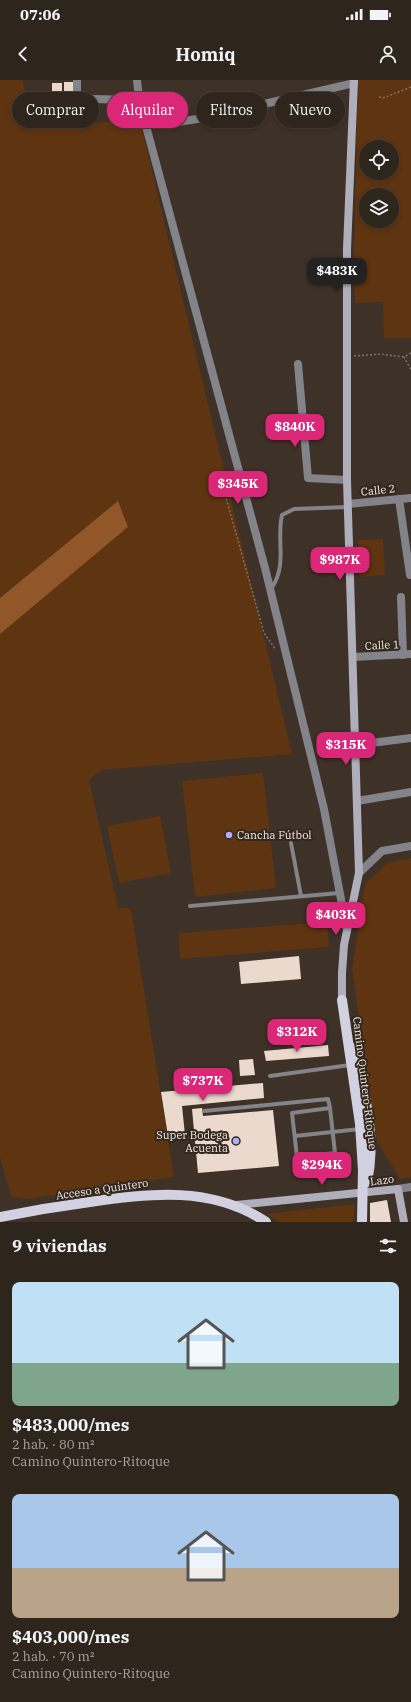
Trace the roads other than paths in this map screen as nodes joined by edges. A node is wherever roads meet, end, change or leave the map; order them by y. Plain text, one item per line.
1 (77, 80) edge
2 (137, 80) edge
3 (354, 82) edge
4 (77, 92) edge
5 (138, 92) edge
6 (188, 120) edge
7 (147, 128) edge
8 (298, 364) dead end
9 (347, 480) junction
10 (411, 498) edge
11 (399, 499) junction
12 (348, 506) junction
13 (410, 576) dead end
14 (270, 589) junction
15 (401, 597) dead end
16 (407, 654) edge
17 (353, 657) junction
18 (411, 738) edge
19 (355, 744) junction
20 (411, 792) edge
21 (357, 801) junction
22 (291, 843) dead end
23 (411, 846) edge
24 (359, 873) junction
25 (340, 893) junction
26 (301, 896) junction
27 (190, 906) dead end
28 (347, 931) junction
29 (342, 1000) junction
30 (351, 1065) junction
31 (270, 1076) dead end
32 (330, 1108) junction
33 (204, 1111) dead end
34 (360, 1129) junction
35 (333, 1131) junction
36 (295, 1136) junction
37 (371, 1144) junction
38 (411, 1187) edge
39 (398, 1189) junction
40 (363, 1193) junction
41 (236, 1205) junction
42 (3, 1216) edge
43 (1, 1222) edge
44 (266, 1222) edge
45 (362, 1222) edge
46 (404, 1222) edge

1 - 4 street
2 - 5 street
3 - 6 street
3 - 9 main road, Camino Quintero-Ritoque
7 - 14 street
8 - 9 street
9 - 12 main road, Camino Quintero-Ritoque
10 - 11 street, Calle 2
11 - 12 street, Calle 2
11 - 13 street
12 - 14 lane
12 - 17 main road, Camino Quintero-Ritoque
14 - 25 street
15 - 16 street
16 - 17 street, Calle 1
17 - 19 main road, Camino Quintero-Ritoque
18 - 19 street
19 - 21 main road, Camino Quintero-Ritoque
20 - 21 street
21 - 24 main road, Camino Quintero-Ritoque
22 - 26 lane
23 - 24 street
24 - 28 main road, Camino Quintero-Ritoque
25 - 26 lane
25 - 28 street
26 - 27 lane
28 - 29 main road, Camino Quintero-Ritoque
29 - 30 main road, Camino Quintero-Ritoque
29 - 37 main road, Camino Quintero-Ritoque
30 - 31 lane
30 - 34 main road, Camino Quintero-Ritoque
32 - 33 lane
32 - 35 lane
32 - 36 lane
34 - 35 lane
34 - 37 main road
34 - 40 main road, Camino Quintero-Ritoque
35 - 36 lane
35 - 36 lane
37 - 40 main road, Camino Quintero-Ritoque
38 - 39 street, Lazo
39 - 40 main road, Lazo
39 - 46 main road
40 - 41 main road, Lazo
40 - 45 main road, Camino Quintero-Ritoque
41 - 42 main road, Acceso a Quintero
41 - 44 main road, Acceso a Quintero
42 - 43 lane

